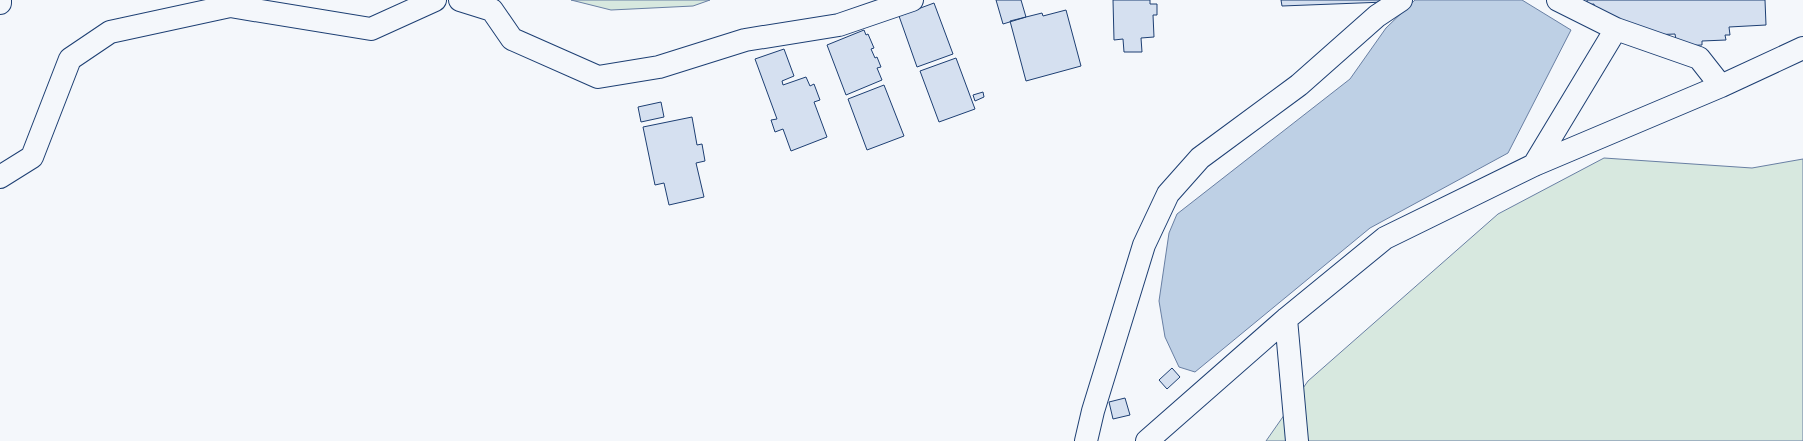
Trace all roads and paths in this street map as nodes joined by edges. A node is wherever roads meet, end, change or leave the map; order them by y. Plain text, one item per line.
1 (435, 0) edge
2 (460, 0) edge
3 (912, 0) edge
4 (1401, 0) edge
5 (1558, 0) edge
6 (1616, 29) junction
7 (1803, 48) edge
8 (1721, 86) junction
9 (1534, 165) junction
10 (0, 177) edge
11 (1286, 320) junction
12 (1086, 441) edge
13 (1147, 441) edge
14 (1297, 441) edge

1 - 10 street
2 - 3 street
4 - 12 street
5 - 6 street
6 - 8 street
6 - 9 street
7 - 8 street
8 - 9 street
9 - 11 street
11 - 13 street
11 - 14 street

